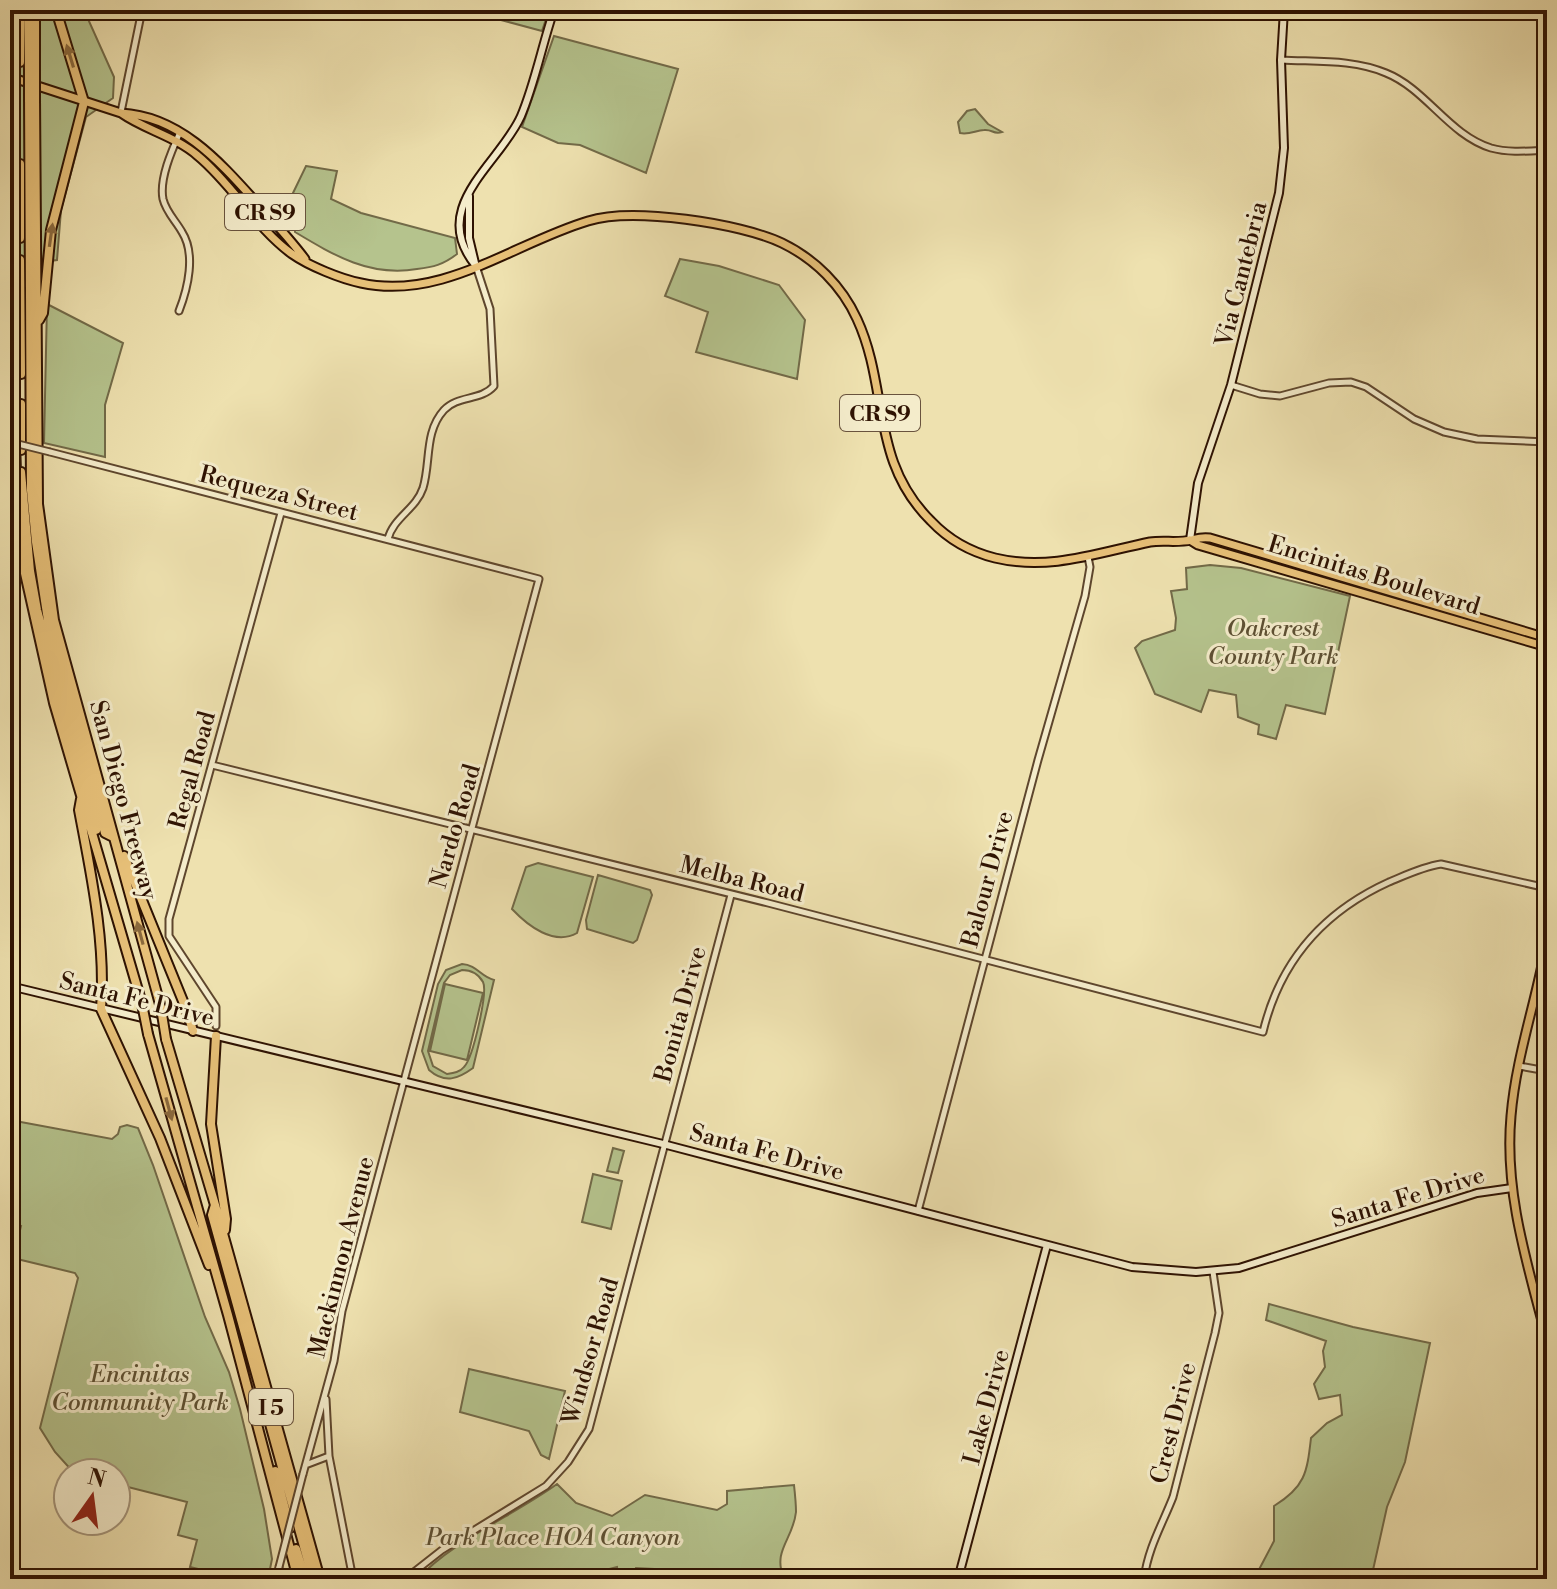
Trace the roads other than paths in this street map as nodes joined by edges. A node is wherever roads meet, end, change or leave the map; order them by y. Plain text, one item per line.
1 (17, 10) edge
2 (28, 10) edge
3 (35, 10) edge
4 (56, 10) edge
5 (142, 10) edge
6 (554, 10) edge
7 (1284, 10) edge
8 (1281, 60) junction
9 (32, 71) junction
10 (10, 77) edge
11 (24, 98) junction
12 (84, 102) junction
13 (121, 113) junction
14 (180, 132) junction
15 (176, 141) junction
16 (1547, 150) edge
17 (307, 261) junction
18 (476, 266) junction
19 (10, 267) edge
20 (179, 311) dead end
21 (37, 324) junction
22 (15, 379) junction
23 (1231, 385) junction
24 (10, 442) edge
25 (1547, 442) edge
26 (281, 513) junction
27 (388, 539) junction
28 (1190, 540) junction
29 (1088, 557) junction
30 (539, 579) joint
31 (1491, 631) junction
32 (1527, 632) junction
33 (1547, 638) edge
34 (1547, 647) edge
35 (212, 765) junction
36 (81, 798) junction
37 (110, 822) junction
38 (471, 830) junction
39 (114, 838) junction
40 (96, 850) junction
41 (1547, 888) edge
42 (731, 895) junction
43 (1547, 940) edge
44 (984, 959) junction
45 (1547, 965) edge
46 (1540, 980) junction
47 (10, 986) edge
48 (101, 1009) junction
49 (216, 1026) dead end
50 (193, 1031) junction
51 (216, 1036) junction
52 (1519, 1066) junction
53 (1547, 1071) edge
54 (405, 1082) junction
55 (663, 1144) junction
56 (1512, 1188) junction
57 (215, 1205) junction
58 (198, 1211) junction
59 (918, 1211) junction
60 (224, 1235) junction
61 (1047, 1245) junction
62 (1213, 1272) junction
63 (228, 1315) junction
64 (1547, 1340) edge
65 (325, 1394) junction
66 (329, 1456) junction
67 (304, 1471) junction
68 (276, 1579) edge
69 (298, 1579) edge
70 (305, 1579) edge
71 (313, 1579) edge
72 (320, 1579) edge
73 (353, 1579) edge
74 (405, 1579) edge
75 (958, 1579) edge
76 (1144, 1579) edge

1 - 11 highway, San Diego Freeway / I 5, bridge
1 - 11 highway, bridge
2 - 9 highway
3 - 9 highway, San Diego Freeway / I 5
12 -> 4 highway
5 - 13 street
6 - 18 main road
7 - 8 main road, Via Cantebria
8 - 16 street
8 - 23 main road, Via Cantebria
9 - 11 highway, San Diego Freeway / I 5, bridge
10 - 12 main road, Encinitas Boulevard / CR S9
11 - 21 highway, San Diego Freeway / I 5
11 - 22 highway, San Diego Freeway / I 5
11 - 39 highway
11 - 40 highway
12 - 13 main road, Encinitas Boulevard / CR S9
21 -> 12 highway
13 - 14 main road, Encinitas Boulevard / CR S9
13 - 15 main road, Encinitas Boulevard / CR S9
14 - 15 street
14 - 17 main road, Encinitas Boulevard / CR S9
15 - 17 main road, Encinitas Boulevard / CR S9
15 - 20 street
17 - 18 main road, Encinitas Boulevard / CR S9
18 - 27 street
18 - 29 main road, Encinitas Boulevard / CR S9
19 - 22 highway
21 - 37 highway, San Diego Freeway / I 5
22 - 36 highway, San Diego Freeway / I 5
23 - 25 street
23 - 28 main road, Via Cantebria
24 - 26 street, Requeza Street, bridge
26 - 27 street, Requeza Street
26 - 35 street, Regal Road
27 - 30 street, Requeza Street
28 - 29 main road, Encinitas Boulevard / CR S9
28 - 31 main road, Encinitas Boulevard / CR S9
28 - 32 main road, Encinitas Boulevard / CR S9
29 - 44 street, Balour Drive
30 - 38 street, Nardo Road
31 - 32 main road
31 - 34 main road, Encinitas Boulevard / CR S9
32 - 33 main road, Encinitas Boulevard / CR S9
35 - 38 street, Melba Road
35 - 49 street, Regal Road
36 - 40 highway, San Diego Freeway / I 5
36 - 48 highway
37 - 39 highway, San Diego Freeway / I 5
37 - 50 highway
38 - 42 street, Melba Road
38 - 54 street, Nardo Road
57 -> 39 highway, San Diego Freeway / I 5, bridge
40 -> 58 highway, San Diego Freeway / I 5, bridge
41 - 44 street, Melba Road
42 - 44 street, Melba Road
42 - 55 street, Bonita Drive
43 - 46 main road
44 - 59 street, Balour Drive
45 - 46 main road
46 - 52 main road
47 - 48 main road, Santa Fe Drive
48 - 50 main road, Santa Fe Drive
48 - 63 highway
50 - 51 main road, Santa Fe Drive
51 - 54 main road, Santa Fe Drive
51 - 60 highway
52 - 53 street
52 - 56 main road
54 - 55 main road, Santa Fe Drive
54 - 65 street, Mackinnon Avenue
55 - 59 main road, Santa Fe Drive
55 - 74 street, Windsor Road
56 - 62 main road, Santa Fe Drive
56 - 64 main road
57 - 60 highway, San Diego Freeway / I 5
57 - 71 highway
58 - 63 highway, San Diego Freeway / I 5
58 - 70 highway
59 - 61 main road, Santa Fe Drive
60 - 72 highway, San Diego Freeway / I 5
61 - 62 main road, Santa Fe Drive
61 - 75 main road, Lake Drive
62 - 76 street, Crest Drive
63 - 69 highway, San Diego Freeway / I 5
65 - 66 street
65 - 67 street, Mackinnon Avenue
66 - 67 street
66 - 73 street
67 - 68 street, Mackinnon Avenue, bridge

